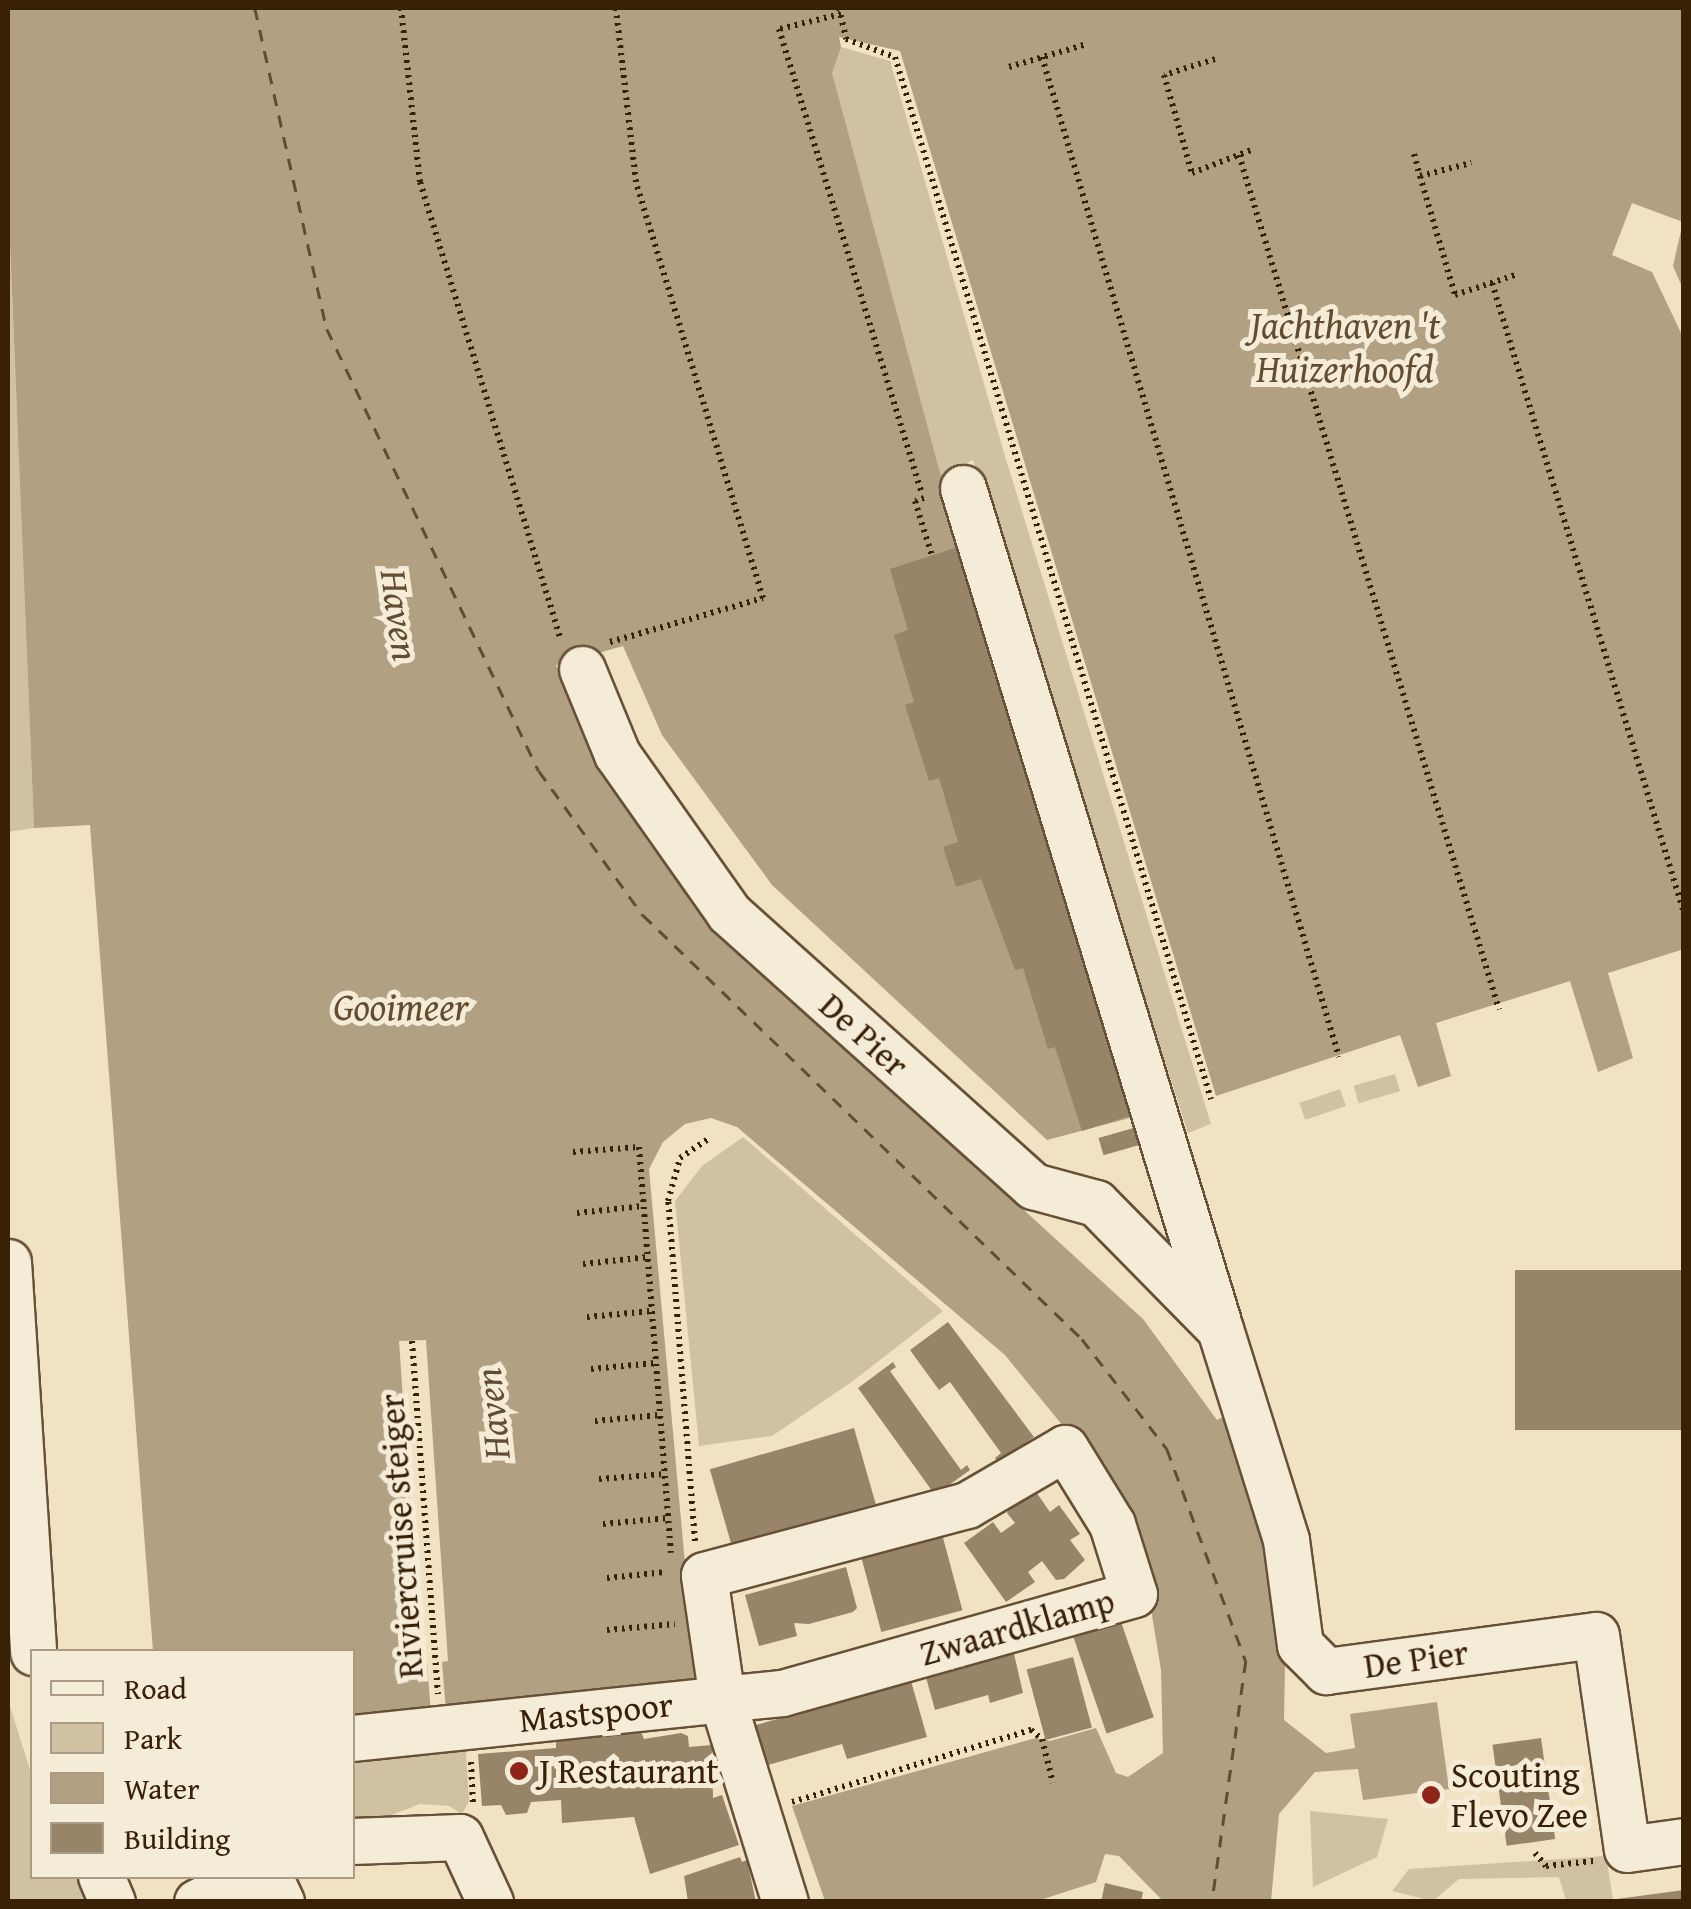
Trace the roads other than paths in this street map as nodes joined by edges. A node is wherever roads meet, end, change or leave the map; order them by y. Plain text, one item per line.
1 (943, 493) road end
2 (583, 656) road end
3 (8, 1262) edge
4 (1220, 1329) junction
5 (34, 1649) edge
6 (722, 1699) junction
7 (355, 1738) edge
8 (355, 1841) edge
9 (1684, 1842) edge
10 (246, 1879) edge
11 (198, 1902) edge
12 (490, 1902) edge
13 (785, 1902) edge

1 - 4 street, De Pier
2 - 4 street, De Pier
3 - 5 street
4 - 9 street, De Pier
6 - 6 street, Zwaardklamp
6 - 7 street, Mastspoor
6 - 13 street
8 - 12 street
10 - 11 street

